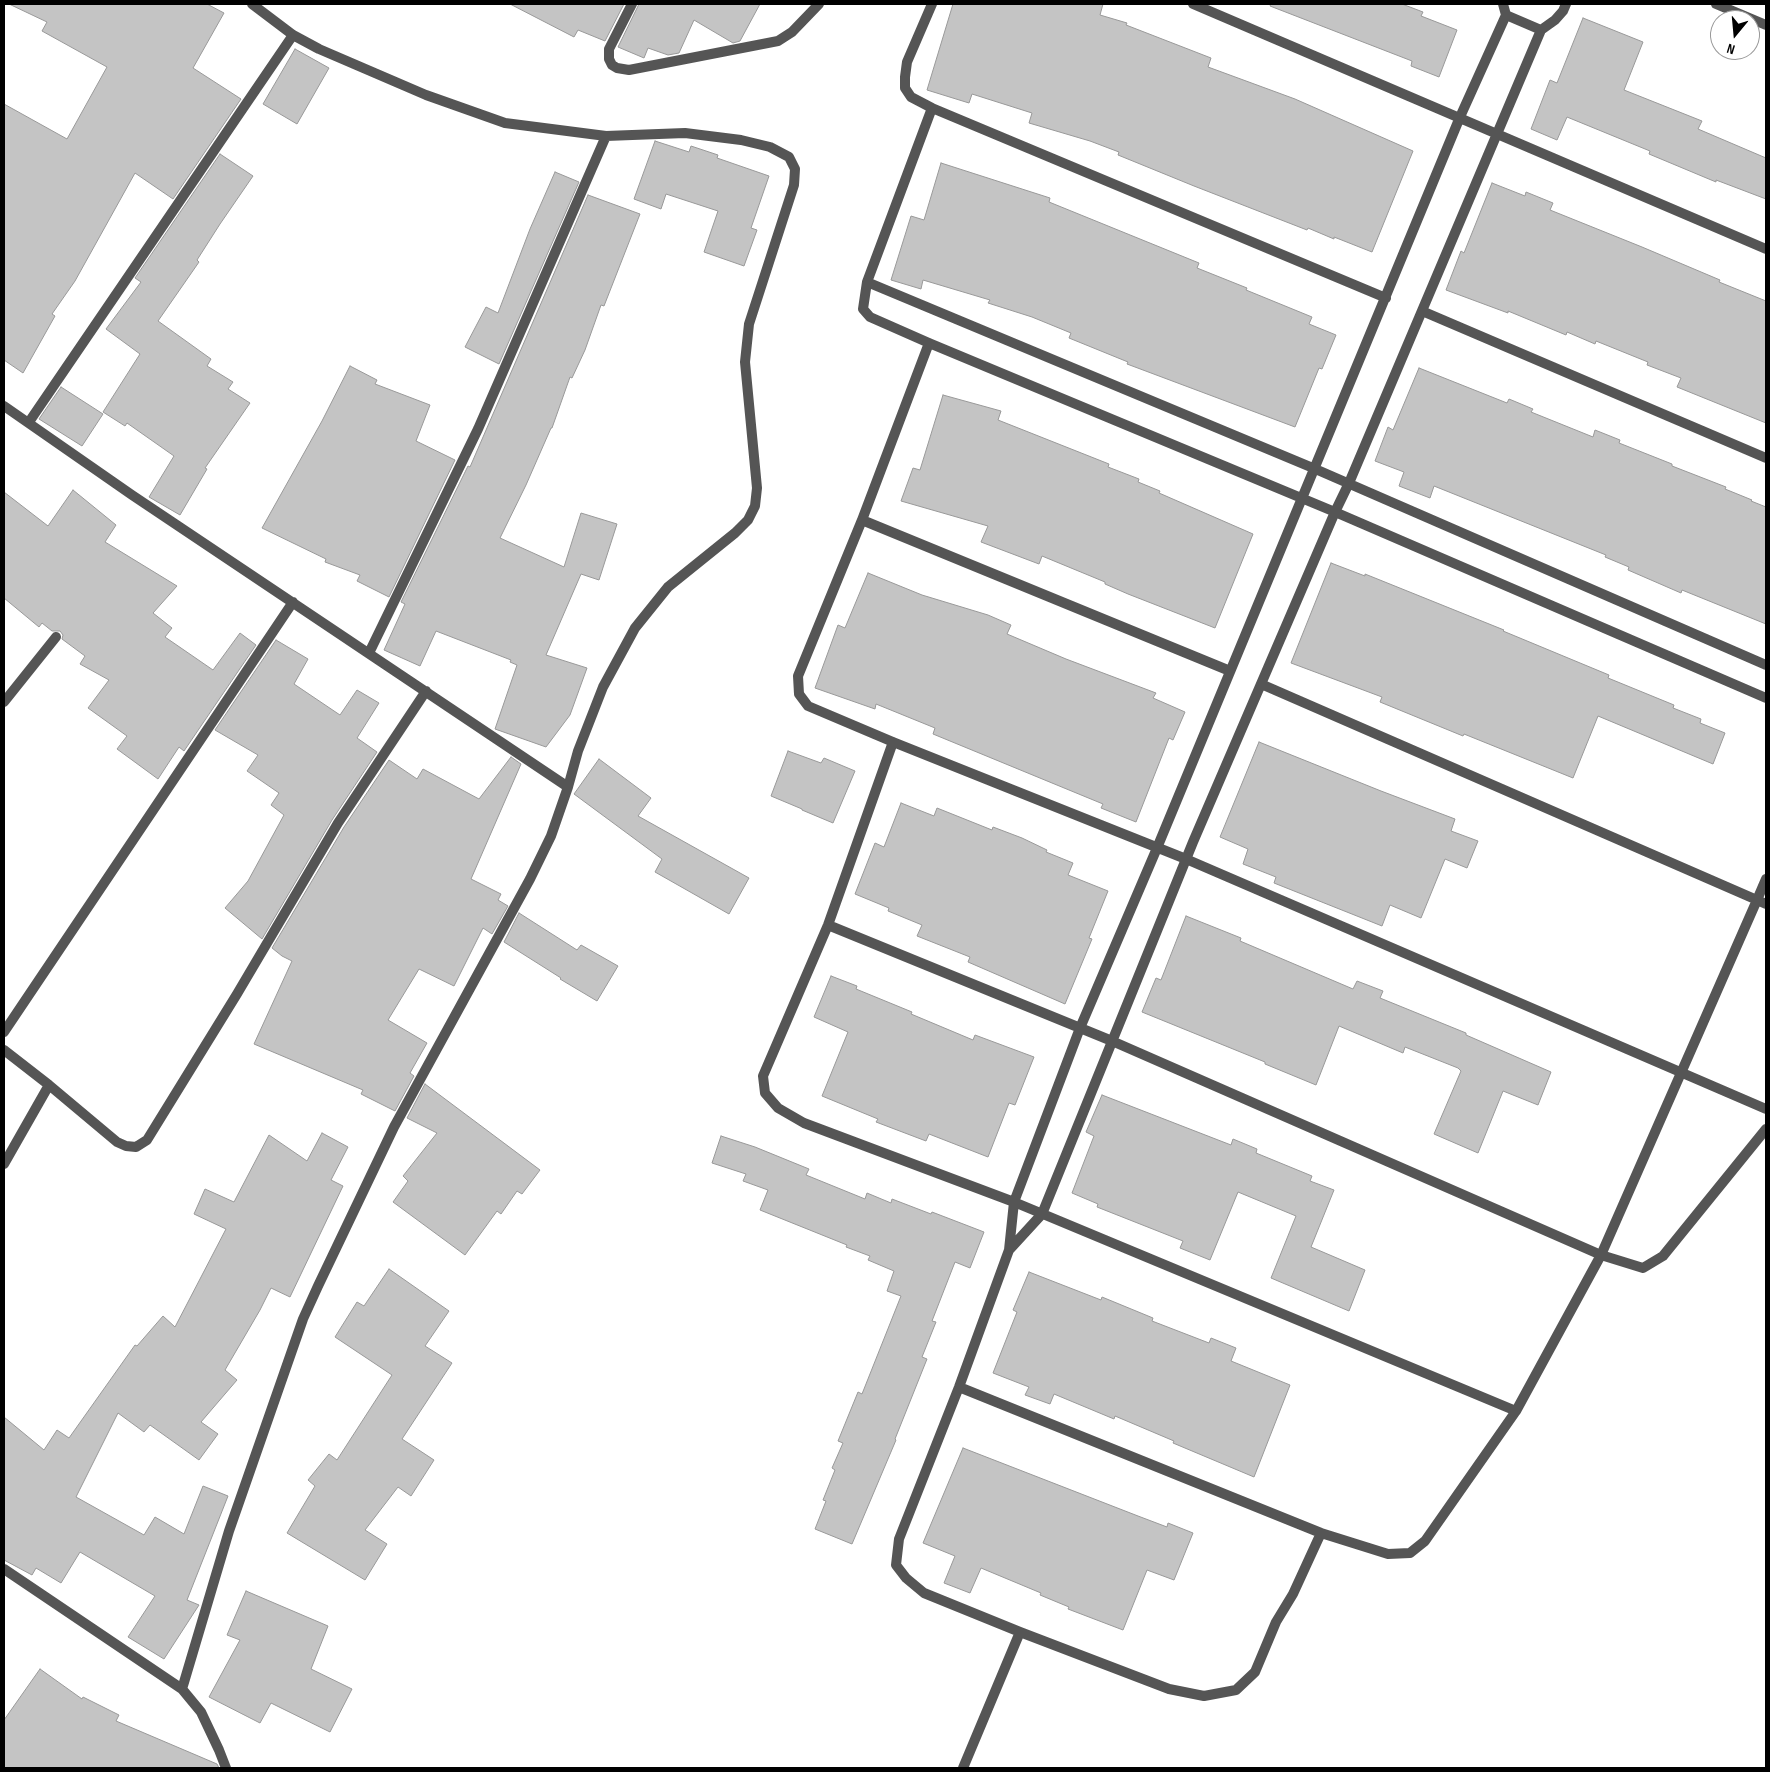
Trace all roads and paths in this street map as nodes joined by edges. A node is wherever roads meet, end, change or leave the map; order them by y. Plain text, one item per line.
1 (252, 4) edge
2 (632, 4) edge
3 (819, 4) edge
4 (932, 4) edge
5 (1193, 4) edge
6 (1503, 4) edge
7 (1566, 4) edge
8 (1716, 4) edge
9 (1506, 15) junction
10 (1766, 25) edge
11 (1541, 30) junction
12 (294, 35) junction
13 (932, 108) junction
14 (1460, 117) junction
15 (1497, 132) junction
16 (606, 136) junction
17 (1766, 249) edge
18 (867, 282) junction
19 (1386, 298) junction
20 (1422, 311) junction
21 (929, 343) junction
22 (4, 406) edge
23 (29, 422) junction
24 (1766, 458) edge
25 (1313, 468) junction
26 (1349, 483) junction
27 (1302, 499) junction
28 (1335, 512) junction
29 (862, 520) junction
30 (292, 602) junction
31 (56, 637) dead end
32 (369, 654) junction
33 (1766, 665) edge
34 (1230, 671) junction
35 (1261, 684) junction
36 (426, 691) junction
37 (1766, 698) edge
38 (4, 702) edge
39 (893, 742) junction
40 (568, 787) junction
41 (1157, 848) junction
42 (1186, 859) junction
43 (1766, 879) edge
44 (1762, 902) edge
45 (828, 925) junction
46 (1080, 1028) junction
47 (4, 1032) edge
48 (1112, 1041) junction
49 (4, 1050) edge
50 (1682, 1072) junction
51 (48, 1085) junction
52 (1766, 1109) edge
53 (1766, 1128) edge
54 (4, 1164) edge
55 (1014, 1202) junction
56 (1042, 1214) junction
57 (1009, 1250) junction
58 (1601, 1255) junction
59 (959, 1387) junction
60 (1516, 1411) junction
61 (1321, 1533) junction
62 (4, 1569) edge
63 (1020, 1632) junction
64 (182, 1689) junction
65 (226, 1768) edge
66 (964, 1768) edge

1 - 12 street
2 - 3 street
4 - 13 street
5 - 14 street
6 - 9 street
7 - 11 street
8 - 10 street
9 - 11 street
9 - 14 street
11 - 15 street
12 - 16 street
12 - 23 street
13 - 18 street
13 - 19 street
14 - 15 street
14 - 19 street
15 - 17 street
15 - 20 street
16 - 32 street
16 - 40 street
18 - 21 street
18 - 25 street
19 - 25 street
20 - 24 street
20 - 26 street
21 - 27 street
21 - 29 street
22 - 23 street
23 - 30 street
25 - 26 street
25 - 27 street
26 - 28 street
26 - 33 street
27 - 28 street
27 - 34 street
28 - 35 street
28 - 37 street
29 - 34 street
29 - 39 street
30 - 32 street
30 - 47 street
31 - 38 street
32 - 36 street
34 - 41 street
35 - 42 street
35 - 44 street
36 - 40 street
36 - 51 street
39 - 41 street
39 - 45 street
40 - 64 street
41 - 42 street
41 - 46 street
42 - 48 street
42 - 50 street
43 - 44 street
44 - 50 street
45 - 46 street
45 - 55 street
46 - 48 street
46 - 55 street
48 - 56 street
48 - 58 street
49 - 51 street
50 - 52 street
50 - 58 street
51 - 54 street
53 - 58 street
55 - 56 street
55 - 57 street
56 - 57 street
56 - 60 street
57 - 59 street
58 - 60 street
59 - 61 street
59 - 63 street
60 - 61 street
61 - 63 street
62 - 64 street
63 - 66 street
64 - 65 street

